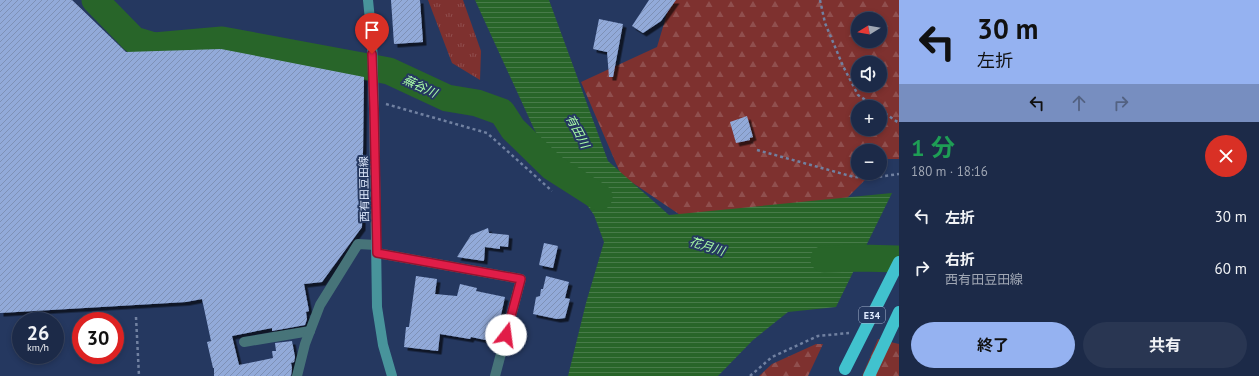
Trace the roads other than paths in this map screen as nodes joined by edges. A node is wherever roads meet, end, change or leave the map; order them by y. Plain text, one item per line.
1 (368, 0) edge
2 (376, 249) junction
3 (899, 262) edge
4 (899, 312) edge
5 (310, 331) junction
6 (244, 342) dead end
7 (845, 369) dead end
8 (297, 376) edge
9 (392, 376) edge
10 (495, 376) edge
11 (869, 376) edge

1 - 2 main road, 西有田豆田線
2 - 5 street
2 - 9 main road, 西有田豆田線
2 - 10 street
3 - 7 highway, E34, bridge
4 - 11 highway, E34, bridge
5 - 6 street
5 - 8 street

